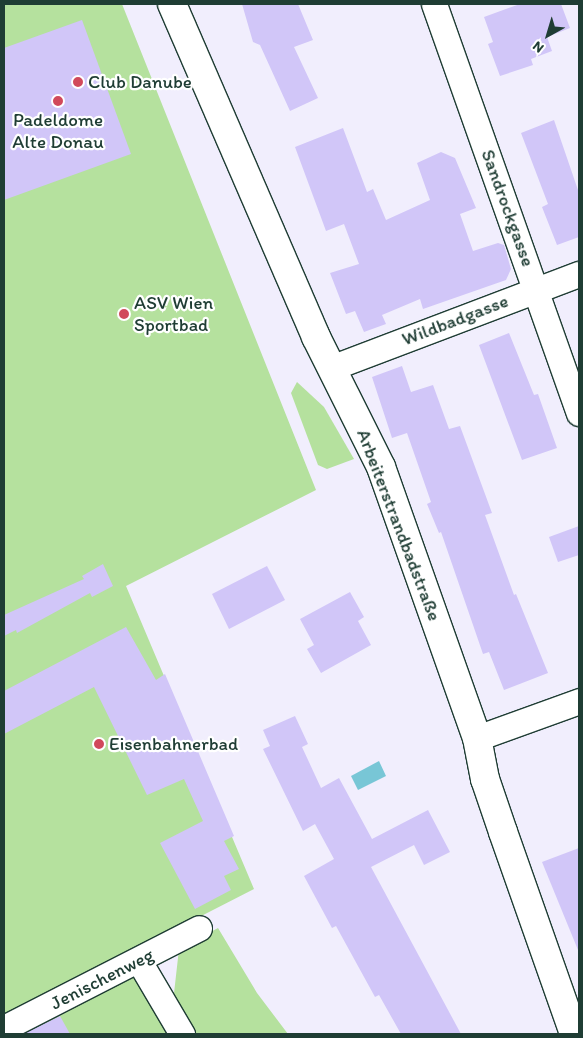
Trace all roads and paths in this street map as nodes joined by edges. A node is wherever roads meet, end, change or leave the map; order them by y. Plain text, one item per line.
1 (172, 4) edge
2 (437, 5) edge
3 (579, 274) edge
4 (537, 289) junction
5 (331, 368) junction
6 (579, 413) edge
7 (579, 701) edge
8 (477, 738) junction
9 (199, 928) dead end
10 (139, 960) junction
11 (4, 1028) edge
12 (182, 1034) edge
13 (574, 1034) edge

1 - 5 street, Arbeiterstrandbadstraße
2 - 4 street, Sandrockgasse
3 - 4 street, Wildbadgasse
4 - 5 street, Wildbadgasse
4 - 6 street, Sandrockgasse
5 - 8 street, Arbeiterstrandbadstraße
7 - 8 street
8 - 13 street, Arbeiterstrandbadstraße
9 - 10 street, Jenischenweg
10 - 11 street, Jenischenweg
10 - 12 street

